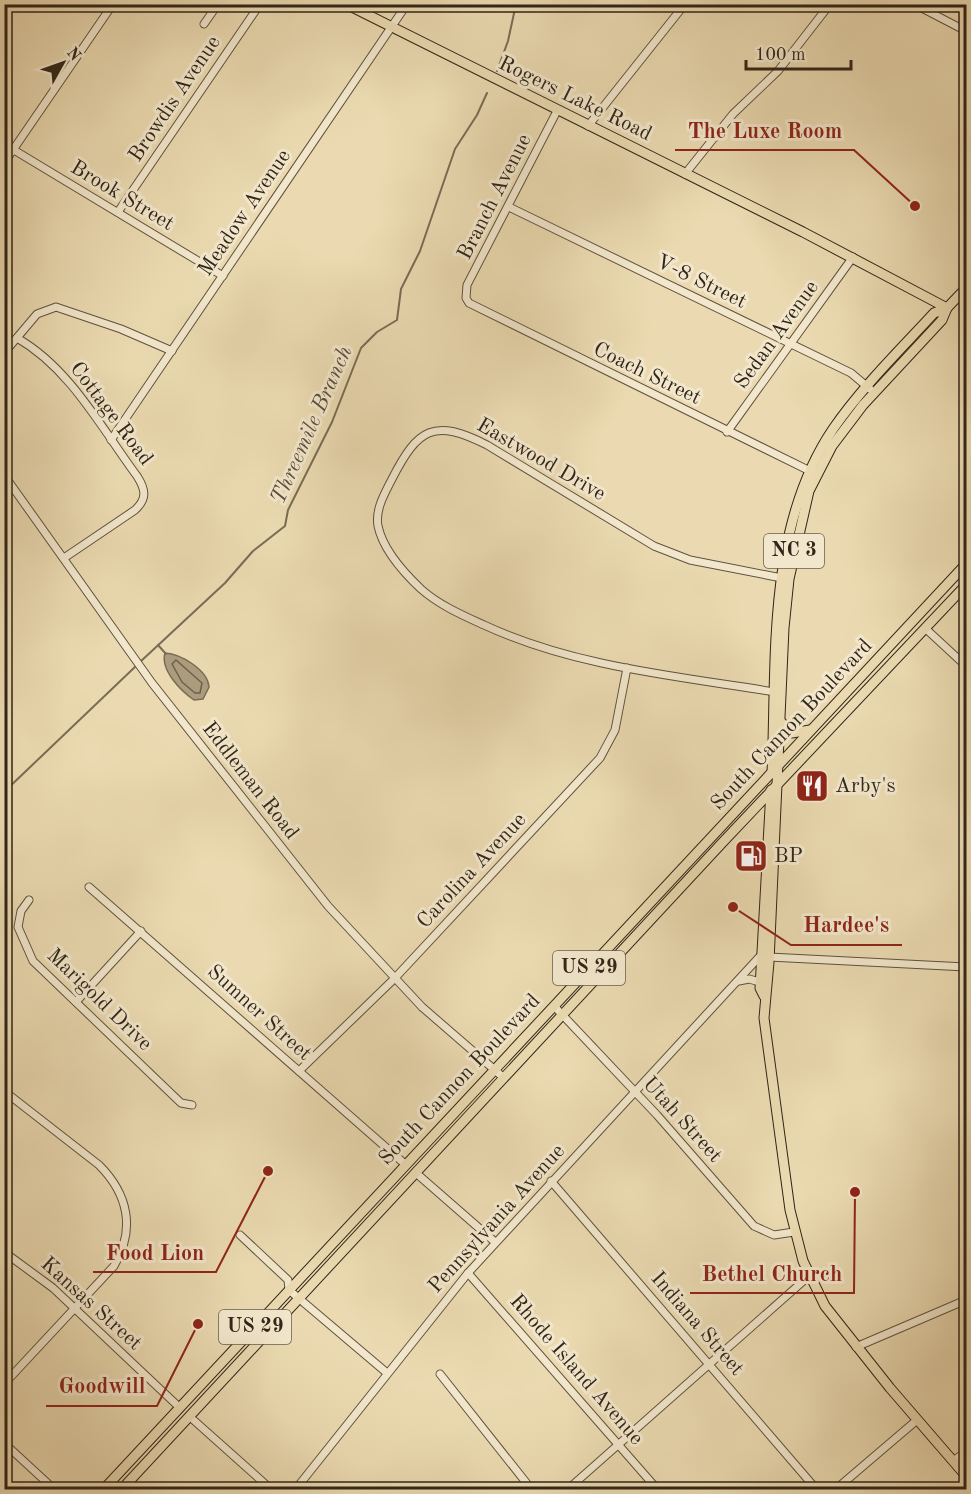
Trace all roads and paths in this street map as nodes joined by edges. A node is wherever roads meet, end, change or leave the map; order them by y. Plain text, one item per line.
1 (113, 4) edge
2 (218, 4) edge
3 (260, 4) edge
4 (346, 4) edge
5 (407, 4) edge
6 (685, 4) edge
7 (830, 4) edge
8 (914, 4) edge
9 (204, 24) dead end
10 (391, 27) junction
11 (966, 32) edge
12 (557, 111) junction
13 (588, 126) junction
14 (4, 144) edge
15 (14, 150) junction
16 (4, 163) edge
17 (685, 174) junction
18 (509, 207) junction
19 (118, 212) junction
20 (853, 257) junction
21 (223, 276) junction
22 (966, 288) edge
23 (466, 298) joint
24 (947, 308) junction
25 (17, 338) junction
26 (791, 345) junction
27 (172, 351) junction
28 (4, 353) edge
29 (871, 389) junction
30 (728, 432) junction
31 (111, 440) junction
32 (813, 473) junction
33 (4, 476) edge
34 (64, 558) junction
35 (966, 564) edge
36 (786, 579) junction
37 (948, 584) junction
38 (966, 585) edge
39 (926, 629) junction
40 (966, 666) edge
41 (627, 668) junction
42 (775, 692) junction
43 (781, 721) junction
44 (812, 729) junction
45 (776, 768) junction
46 (779, 783) junction
47 (771, 791) junction
48 (89, 887) dead end
49 (29, 900) dead end
50 (141, 931) junction
51 (766, 956) junction
52 (966, 967) edge
53 (394, 979) junction
54 (737, 981) junction
55 (760, 982) junction
56 (764, 996) junction
57 (76, 1002) junction
58 (554, 1006) junction
59 (563, 1016) junction
60 (495, 1070) junction
61 (299, 1071) junction
62 (504, 1078) junction
63 (4, 1091) edge
64 (634, 1091) junction
65 (192, 1105) dead end
66 (406, 1165) junction
67 (416, 1173) junction
68 (551, 1181) junction
69 (794, 1232) junction
70 (240, 1235) dead end
71 (495, 1242) junction
72 (4, 1252) edge
73 (468, 1273) junction
74 (809, 1276) junction
75 (289, 1290) junction
76 (299, 1299) junction
77 (966, 1300) edge
78 (75, 1309) junction
79 (856, 1347) junction
80 (708, 1363) junction
81 (387, 1373) junction
82 (440, 1374) dead end
83 (4, 1384) edge
84 (179, 1407) junction
85 (189, 1416) junction
86 (918, 1420) junction
87 (4, 1443) edge
88 (619, 1444) junction
89 (966, 1452) edge
90 (953, 1461) junction
91 (966, 1476) edge
92 (55, 1490) edge
93 (103, 1490) edge
94 (121, 1490) edge
95 (272, 1490) edge
96 (295, 1490) edge
97 (532, 1490) edge
98 (567, 1490) edge
99 (658, 1490) edge
100 (818, 1490) edge
101 (835, 1490) edge

1 - 15 street
2 - 9 street
3 - 19 street, Browdis Avenue
4 - 10 main road, Rogers Lake Road
5 - 10 street, Meadow Avenue
6 - 13 street
7 - 17 street
8 - 11 street
10 - 12 main road, Rogers Lake Road
10 - 21 street, Meadow Avenue
12 - 13 main road, Rogers Lake Road
12 - 18 street, Branch Avenue
13 - 17 main road, Rogers Lake Road
14 - 15 street, Brook Street
15 - 16 street
15 - 19 street, Brook Street
17 - 20 main road, Rogers Lake Road
18 - 23 street, Branch Avenue
18 - 26 street, V-8 Street
19 - 21 street, Brook Street
20 - 24 main road, Rogers Lake Road
20 - 26 street, Sedan Avenue
21 - 27 street, Meadow Avenue
22 - 24 main road, NC 3
23 - 30 street, Coach Street
24 - 29 main road, NC 3
25 - 27 street
25 - 28 street
25 - 31 street, Cottage Road
26 - 29 street, V-8 Street
26 - 30 street, Sedan Avenue
27 - 31 street, Meadow Avenue
29 - 32 main road, NC 3
30 - 32 street, Coach Street
31 - 34 street, Cottage Road
32 - 36 main road, NC 3
33 - 34 street, Eddleman Road
34 - 53 street, Eddleman Road
35 - 37 main road, South Cannon Boulevard / US 29
36 - 41 street, Eastwood Drive
36 - 42 main road, NC 3
36 - 43 main road, NC 3
37 - 39 main road, US 29
37 - 44 main road, South Cannon Boulevard / US 29
38 - 39 main road, South Cannon Boulevard / US 29
39 - 40 street
39 - 46 main road, South Cannon Boulevard / US 29
41 - 42 street, Eastwood Drive
41 - 53 street, Carolina Avenue
42 - 45 main road, NC 3
43 - 44 main road
43 - 45 main road, NC 3
44 - 45 main road, South Cannon Boulevard / US 29
45 - 46 main road, NC 3
45 - 47 main road, NC 3
45 - 58 main road, South Cannon Boulevard / US 29
46 - 47 main road, South Cannon Boulevard / US 29
46 - 51 main road, NC 3
47 - 51 main road, NC 3
47 - 59 main road, South Cannon Boulevard / US 29
48 - 50 street, Sumner Street
49 - 57 street, Marigold Drive
50 - 57 street
50 - 61 street, Sumner Street
51 - 52 street
51 - 54 street, Pennsylvania Avenue
51 - 55 main road, NC 3
51 - 56 main road, NC 3
53 - 60 street, Eddleman Road
53 - 61 street, Carolina Avenue
54 - 55 street
54 - 64 street, Pennsylvania Avenue
55 - 56 main road, NC 3
56 - 69 main road, NC 3
57 - 65 street, Marigold Drive
58 - 59 street, Utah Street
58 - 60 main road, South Cannon Boulevard / US 29
59 - 62 main road, South Cannon Boulevard / US 29
59 - 64 street, Utah Street
60 - 62 street, Eddleman Road
60 - 66 main road, South Cannon Boulevard / US 29
61 - 66 street, Sumner Street
62 - 67 main road, South Cannon Boulevard / US 29
63 - 78 street
64 - 68 street, Pennsylvania Avenue
64 - 69 street, Utah Street
66 - 75 main road, South Cannon Boulevard / US 29
67 - 71 street
67 - 76 main road, South Cannon Boulevard / US 29
68 - 71 street, Pennsylvania Avenue
68 - 80 street, Indiana Street
69 - 74 main road, NC 3
70 - 75 street
71 - 73 street, Pennsylvania Avenue
72 - 78 street, Kansas Street
73 - 81 street, Pennsylvania Avenue
73 - 88 street, Rhode Island Avenue
74 - 79 main road, NC 3
74 - 80 street
75 - 76 street
75 - 84 main road, South Cannon Boulevard / US 29
76 - 81 street
76 - 85 main road, South Cannon Boulevard / US 29
77 - 79 street
78 - 83 street
78 - 84 street, Kansas Street
79 - 86 main road, NC 3
80 - 88 street
80 - 100 street, Indiana Street
81 - 96 street, Pennsylvania Avenue
82 - 97 street
84 - 93 main road, South Cannon Boulevard / US 29
85 - 94 main road, South Cannon Boulevard / US 29
85 - 95 street
86 - 90 main road, NC 3
86 - 101 street
87 - 92 street
88 - 98 street
88 - 99 street, Rhode Island Avenue
89 - 90 street
90 - 91 main road, NC 3

